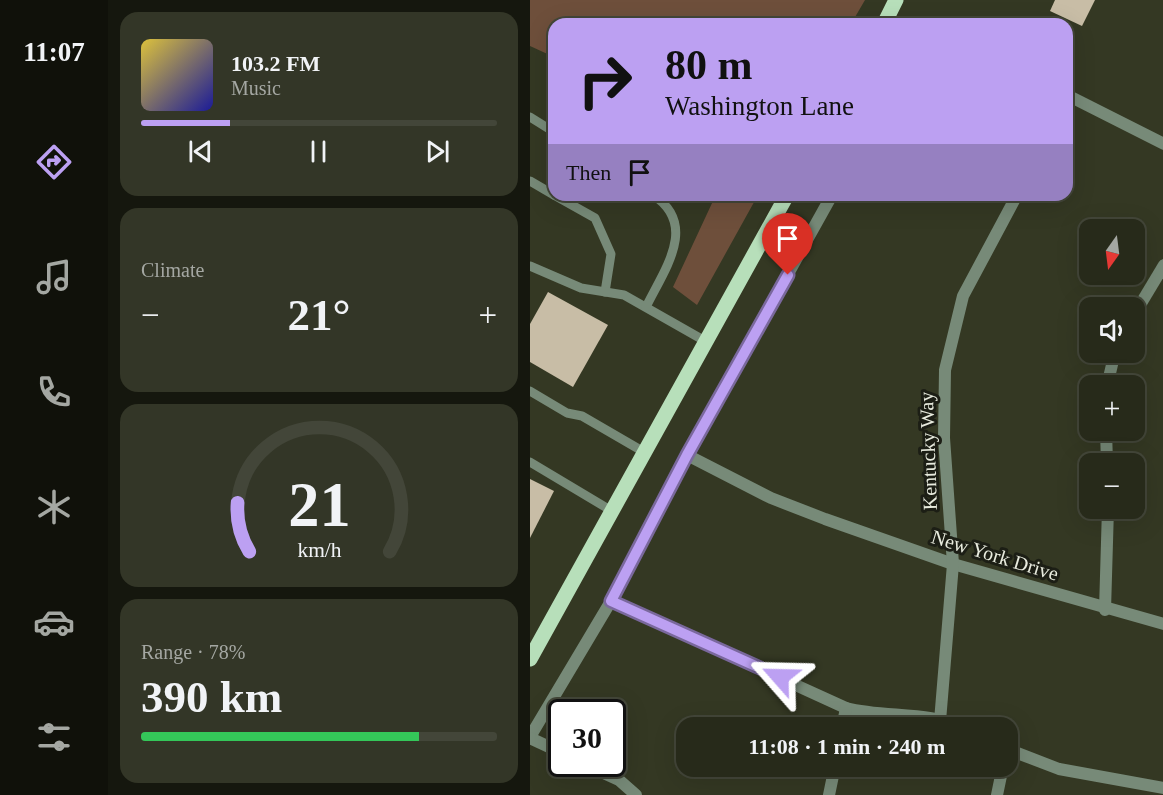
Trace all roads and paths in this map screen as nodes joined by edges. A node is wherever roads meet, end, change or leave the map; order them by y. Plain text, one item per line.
1 (896, 0) edge
2 (887, 18) edge
3 (1073, 101) edge
4 (530, 117) edge
5 (548, 128) edge
6 (1163, 144) edge
7 (530, 181) edge
8 (548, 192) edge
9 (565, 201) edge
10 (662, 201) edge
11 (783, 201) edge
12 (829, 201) edge
13 (1014, 201) edge
14 (1163, 265) edge
15 (530, 266) edge
16 (605, 292) junction
17 (1144, 297) edge
18 (646, 307) junction
19 (705, 340) junction
20 (530, 391) edge
21 (644, 452) junction
22 (687, 455) junction
23 (530, 462) edge
24 (612, 511) junction
25 (1108, 519) edge
26 (953, 564) junction
27 (611, 601) junction
28 (1105, 609) junction
29 (1163, 624) edge
30 (530, 659) edge
31 (846, 708) junction
32 (844, 717) edge
33 (911, 717) edge
34 (940, 717) edge
35 (530, 737) edge
36 (548, 746) edge
37 (1018, 753) edge
38 (612, 777) edge
39 (832, 777) edge
40 (1001, 777) edge
41 (1160, 790) edge
42 (636, 795) edge
43 (829, 795) edge
44 (997, 795) edge

1 - 2 main road
3 - 6 street
4 - 5 lane
7 - 8 lane
9 - 16 lane
10 - 18 lane
11 - 19 main road
12 - 22 street
13 - 26 street, Kentucky Way
14 - 17 street
15 - 16 lane
16 - 18 lane
18 - 19 lane
19 - 21 main road
20 - 21 lane
21 - 24 main road
22 - 26 street, New York Drive
22 - 27 street
23 - 24 lane
24 - 30 main road
25 - 28 street
26 - 28 street, New York Drive
26 - 34 street, Kentucky Way
27 - 31 street
27 - 35 street
28 - 29 street, New York Drive
31 - 32 street
31 - 33 street
35 - 36 street
37 - 41 street
38 - 42 street
39 - 43 street
40 - 44 street

